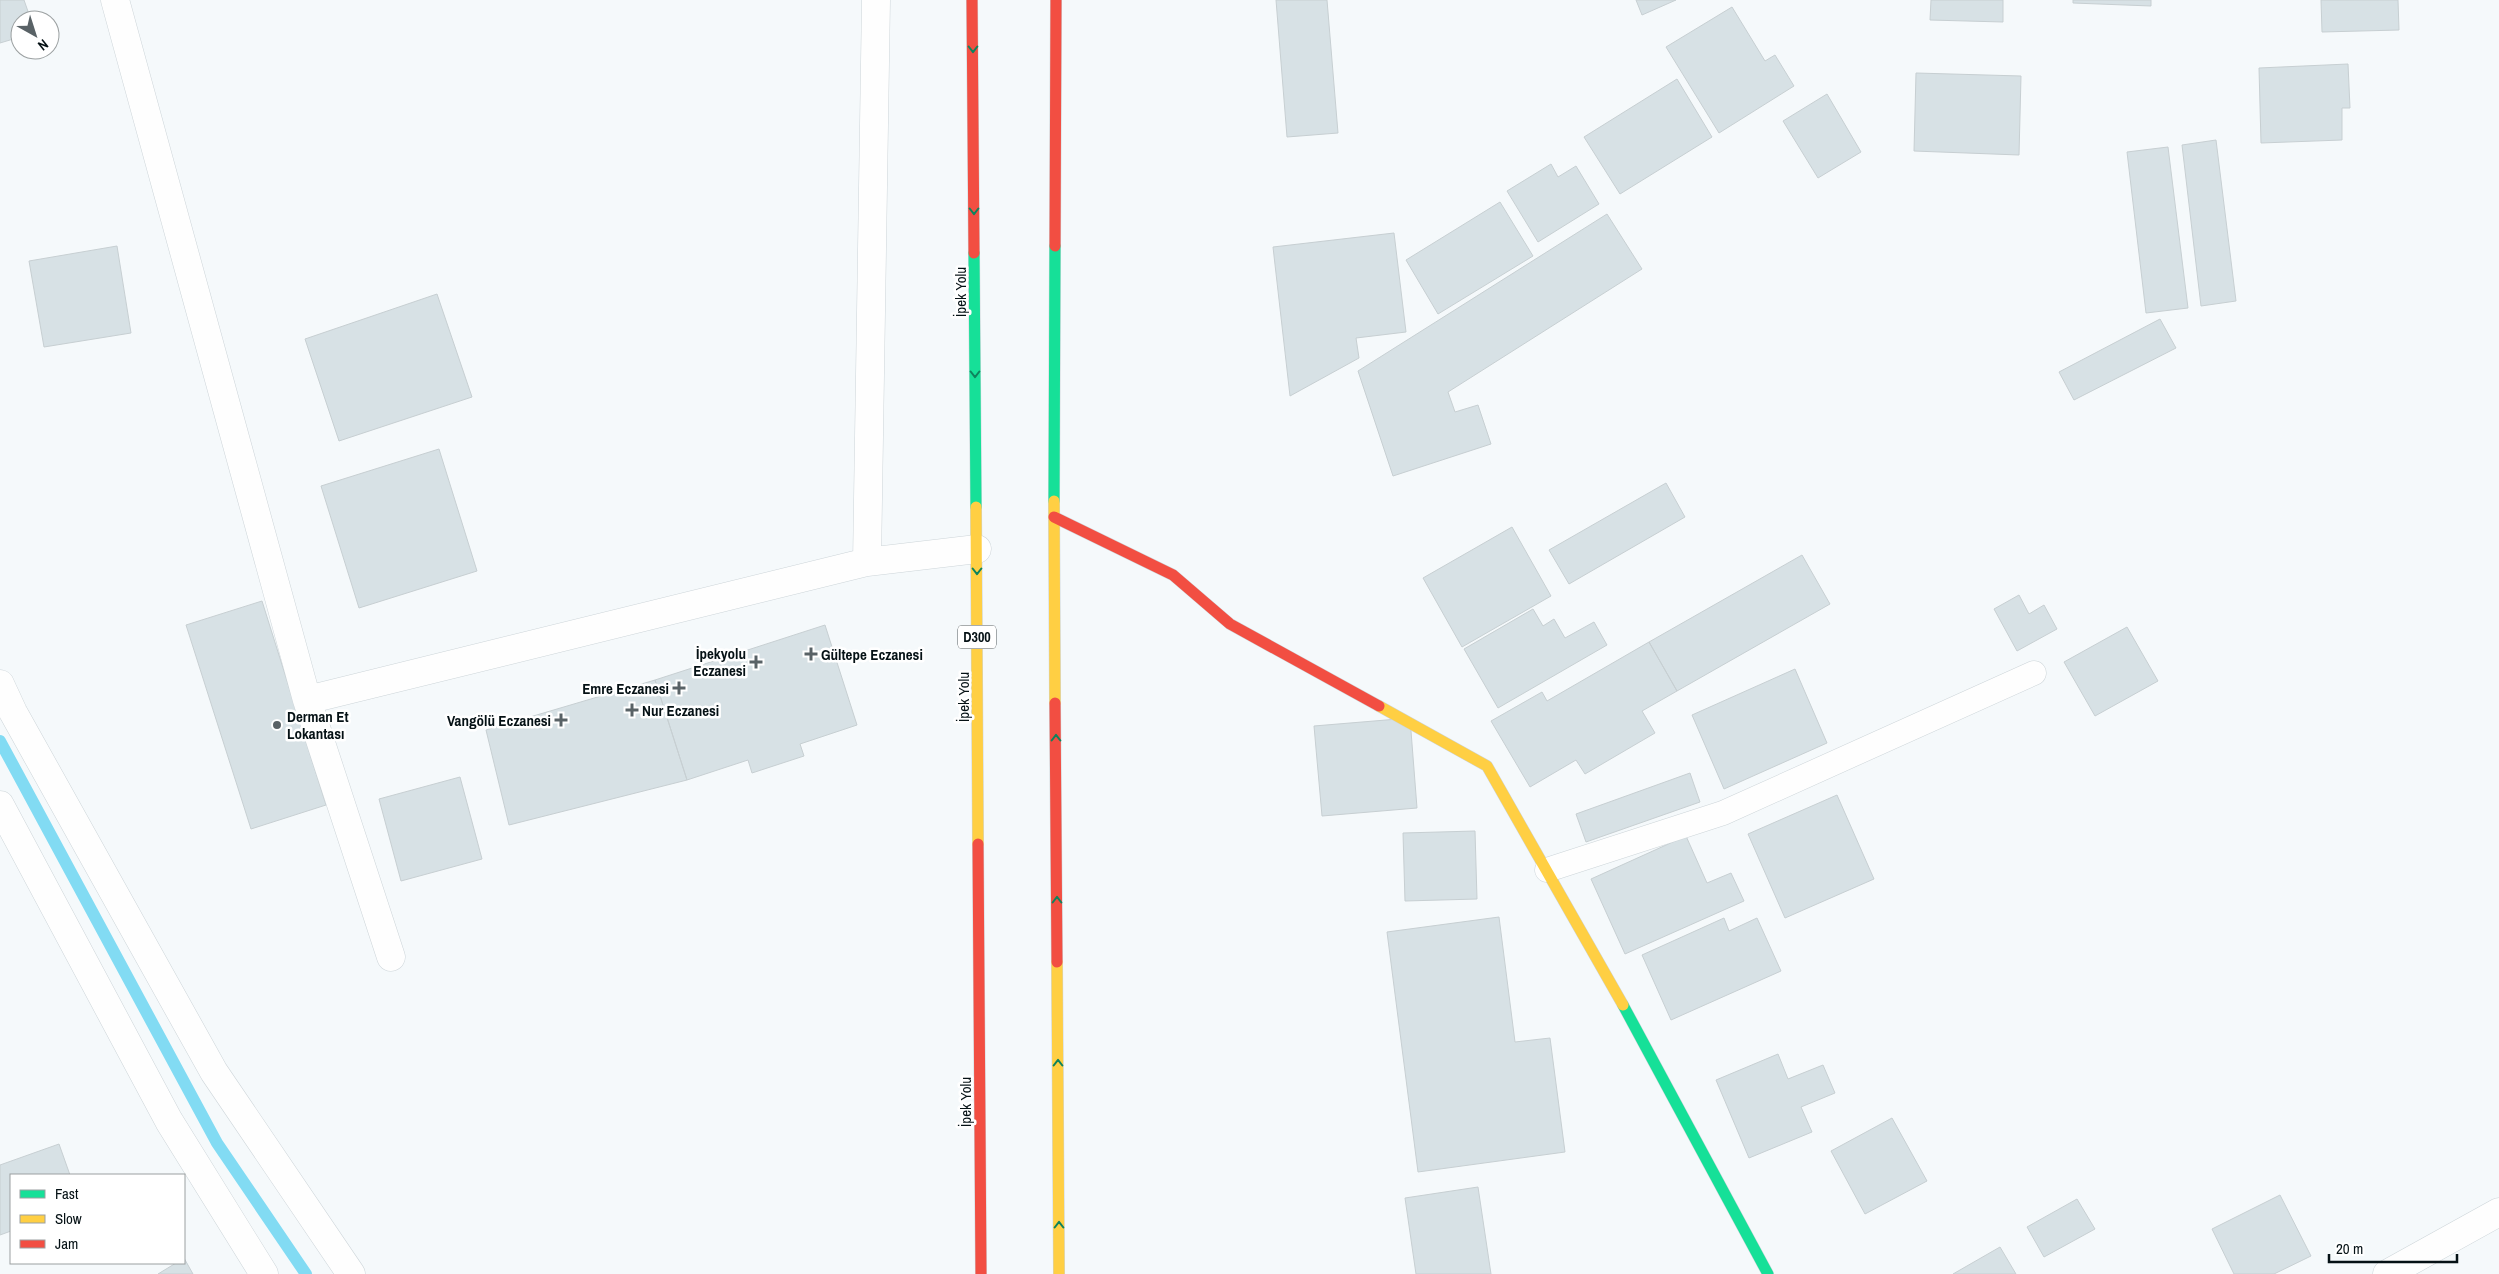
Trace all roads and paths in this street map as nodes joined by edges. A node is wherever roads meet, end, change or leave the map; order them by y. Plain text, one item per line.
1 (115, 0) edge
2 (876, 0) edge
3 (972, 0) edge
4 (1056, 0) edge
5 (1054, 517) junction
6 (977, 549) junction
7 (867, 562) junction
8 (2034, 673) dead end
9 (0, 684) edge
10 (307, 700) junction
11 (0, 806) edge
12 (1547, 870) junction
13 (390, 957) dead end
14 (2499, 1212) edge
15 (264, 1274) edge
16 (351, 1274) edge
17 (981, 1274) edge
18 (1059, 1274) edge
19 (1768, 1274) edge
20 (2386, 1274) edge

1 - 10 street
2 - 7 street
3 -> 6 main road, İpek Yolu / D300
4 - 5 main road
5 - 12 main road
18 -> 5 main road
6 - 7 street
6 -> 17 main road, İpek Yolu / D300
7 - 10 street
8 - 12 lane
9 - 16 street
10 - 13 street
11 - 15 street
12 - 19 main road
14 - 20 street

